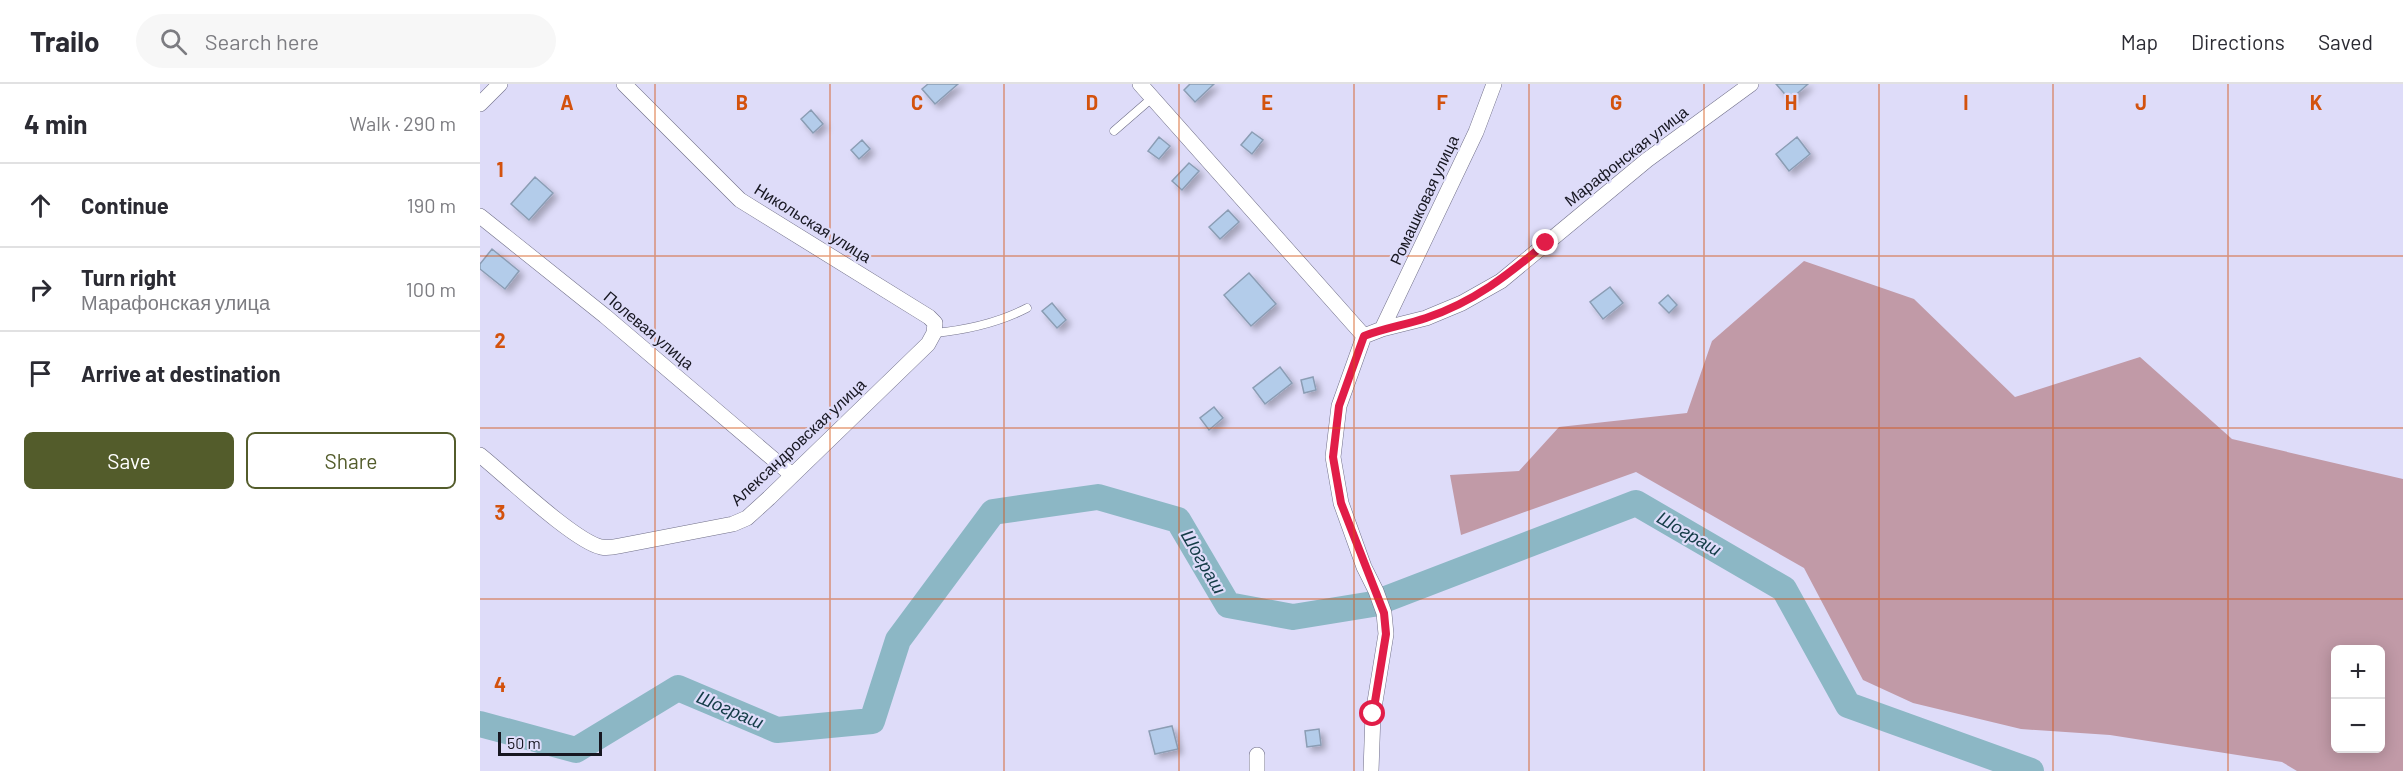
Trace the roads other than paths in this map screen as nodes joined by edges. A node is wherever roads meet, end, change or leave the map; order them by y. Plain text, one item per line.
1 (500, 84) edge
2 (624, 84) edge
3 (1140, 84) edge
4 (1494, 84) edge
5 (1751, 84) edge
6 (1152, 98) junction
7 (480, 104) edge
8 (1114, 131) dead end
9 (480, 216) edge
10 (1027, 308) dead end
11 (1382, 329) junction
12 (934, 333) junction
13 (1364, 336) junction
14 (480, 455) edge
15 (792, 475) junction
16 (1257, 755) dead end
17 (1257, 771) edge
18 (1371, 771) edge

1 - 7 street
2 - 12 street, Никольская улица
3 - 6 street
4 - 11 street, Ромашковая улица
5 - 11 street, Марафонская улица
6 - 8 lane
6 - 13 street
9 - 15 street, Полевая улица
10 - 12 lane
11 - 13 street, Марафонская улица
12 - 15 street, Александровская улица
13 - 18 street
14 - 15 street, Александровская улица
16 - 17 street

